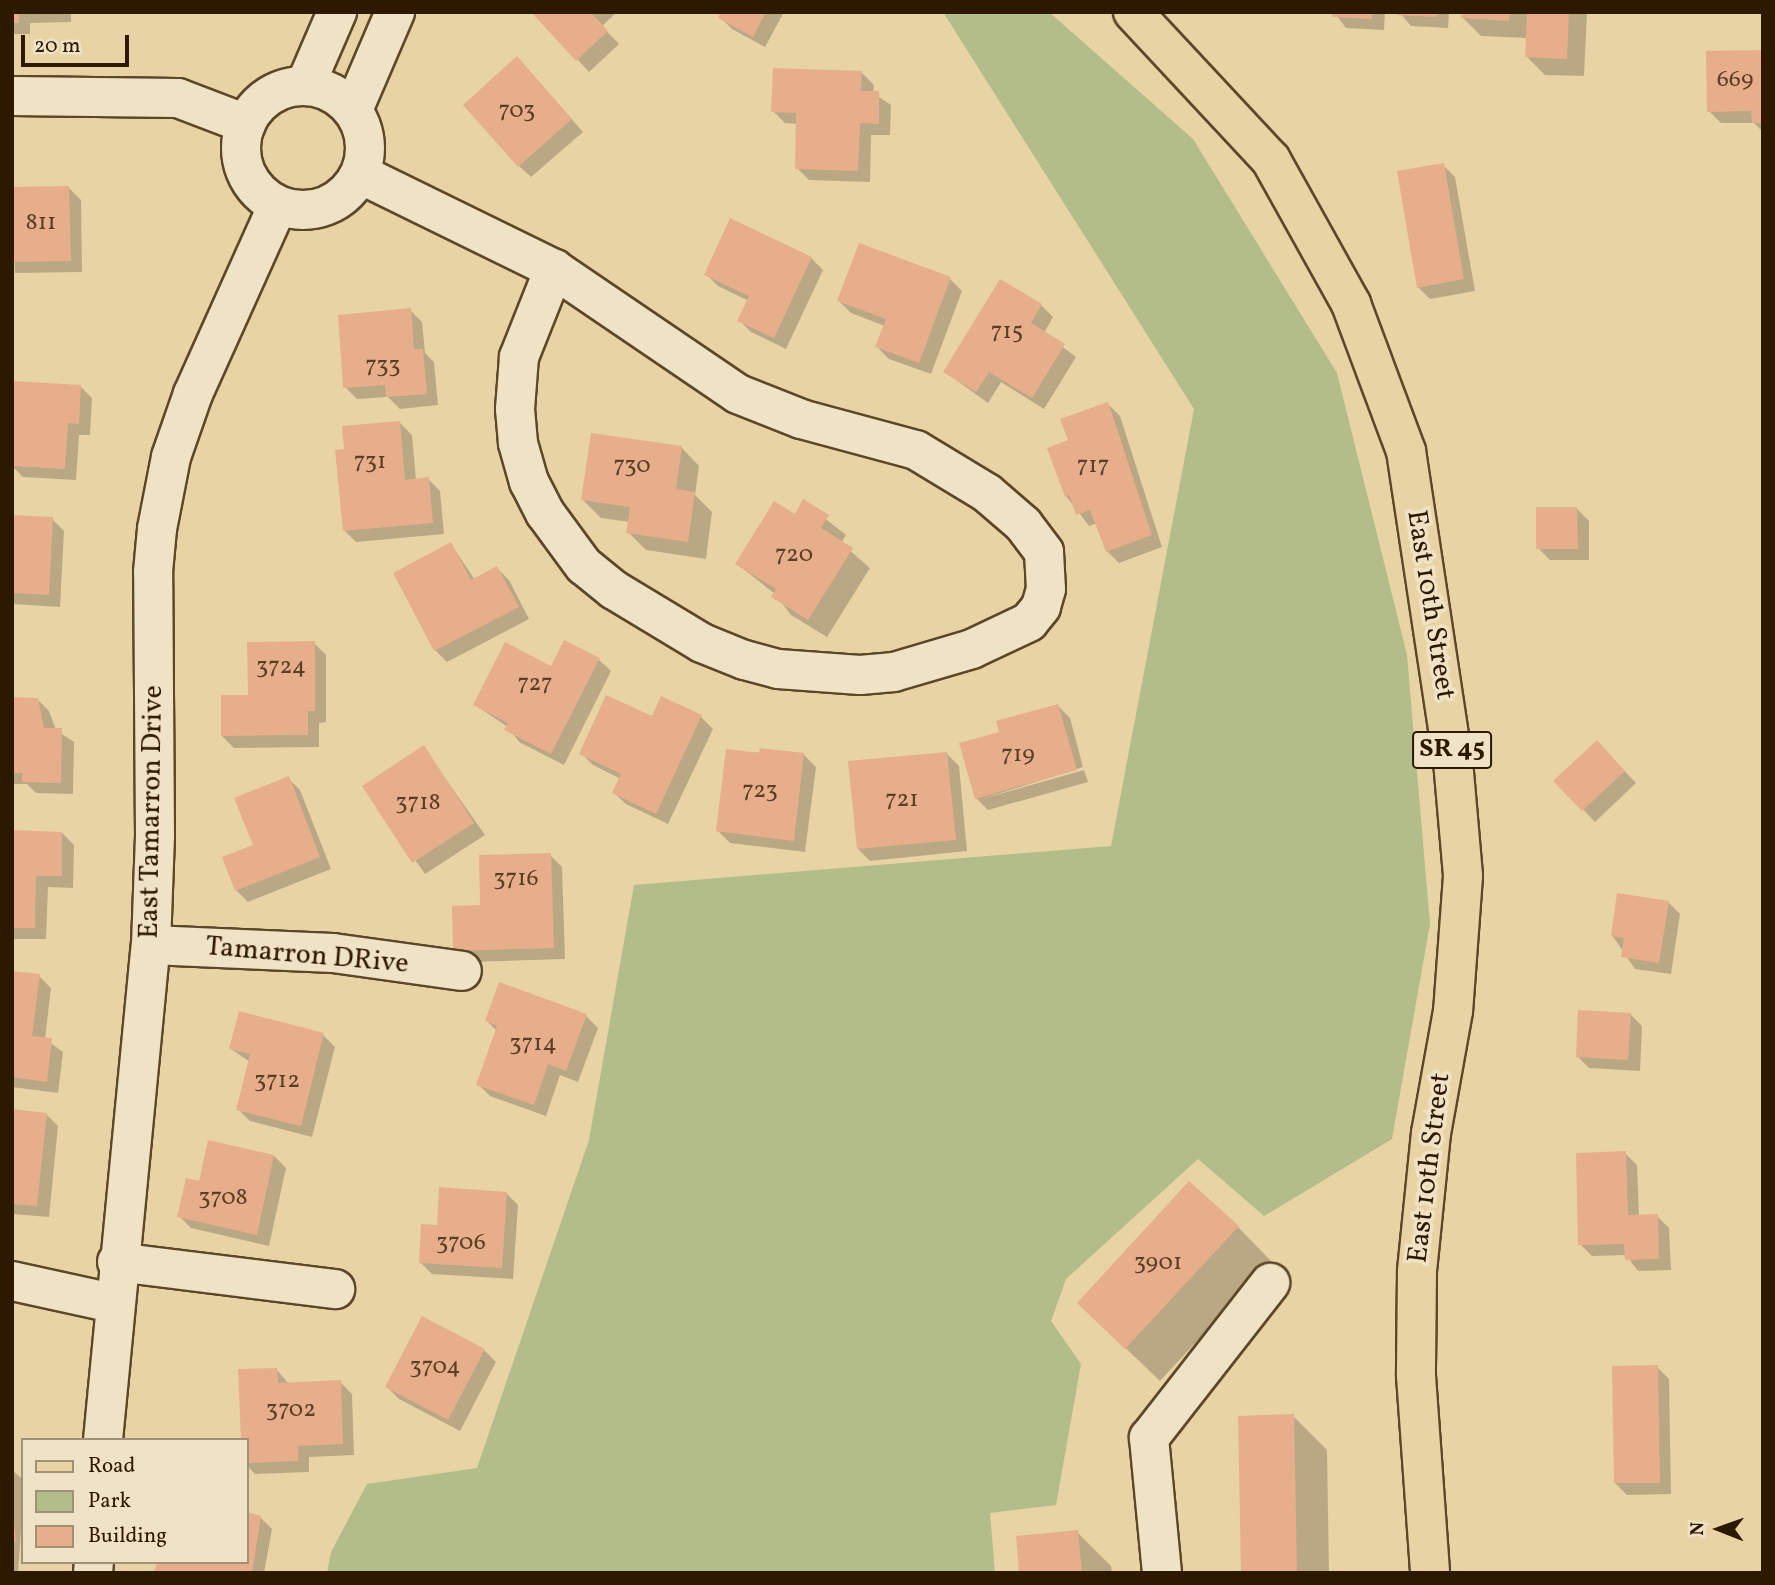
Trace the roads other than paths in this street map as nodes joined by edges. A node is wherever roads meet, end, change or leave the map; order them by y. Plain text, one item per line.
1 (337, 12) edge
2 (395, 12) edge
3 (1133, 12) edge
4 (305, 86) junction
5 (12, 96) edge
6 (352, 110) junction
7 (246, 124) junction
8 (360, 174) junction
9 (278, 205) junction
10 (554, 269) junction
11 (151, 945) junction
12 (462, 971) dead end
13 (117, 1262) junction
14 (12, 1281) edge
15 (1270, 1283) dead end
16 (335, 1289) dead end
17 (113, 1303) junction
18 (103, 1438) edge
19 (1162, 1573) edge
20 (1430, 1573) edge

1 - 4 street
2 - 6 street
3 - 20 main road, East 10th Street / SR 45
4 - 6 street
4 - 7 street
5 - 7 street
6 - 8 street
7 - 9 street
8 - 9 street
8 - 10 street
9 - 11 street, East Tamarron Drive
10 - 10 street
11 - 12 street, Tamarron DRive
11 - 13 street, East Tamarron Drive
13 - 16 street
13 - 17 street, East Tamarron Drive
14 - 17 street
15 - 19 street
17 - 18 street, East Tamarron Drive

